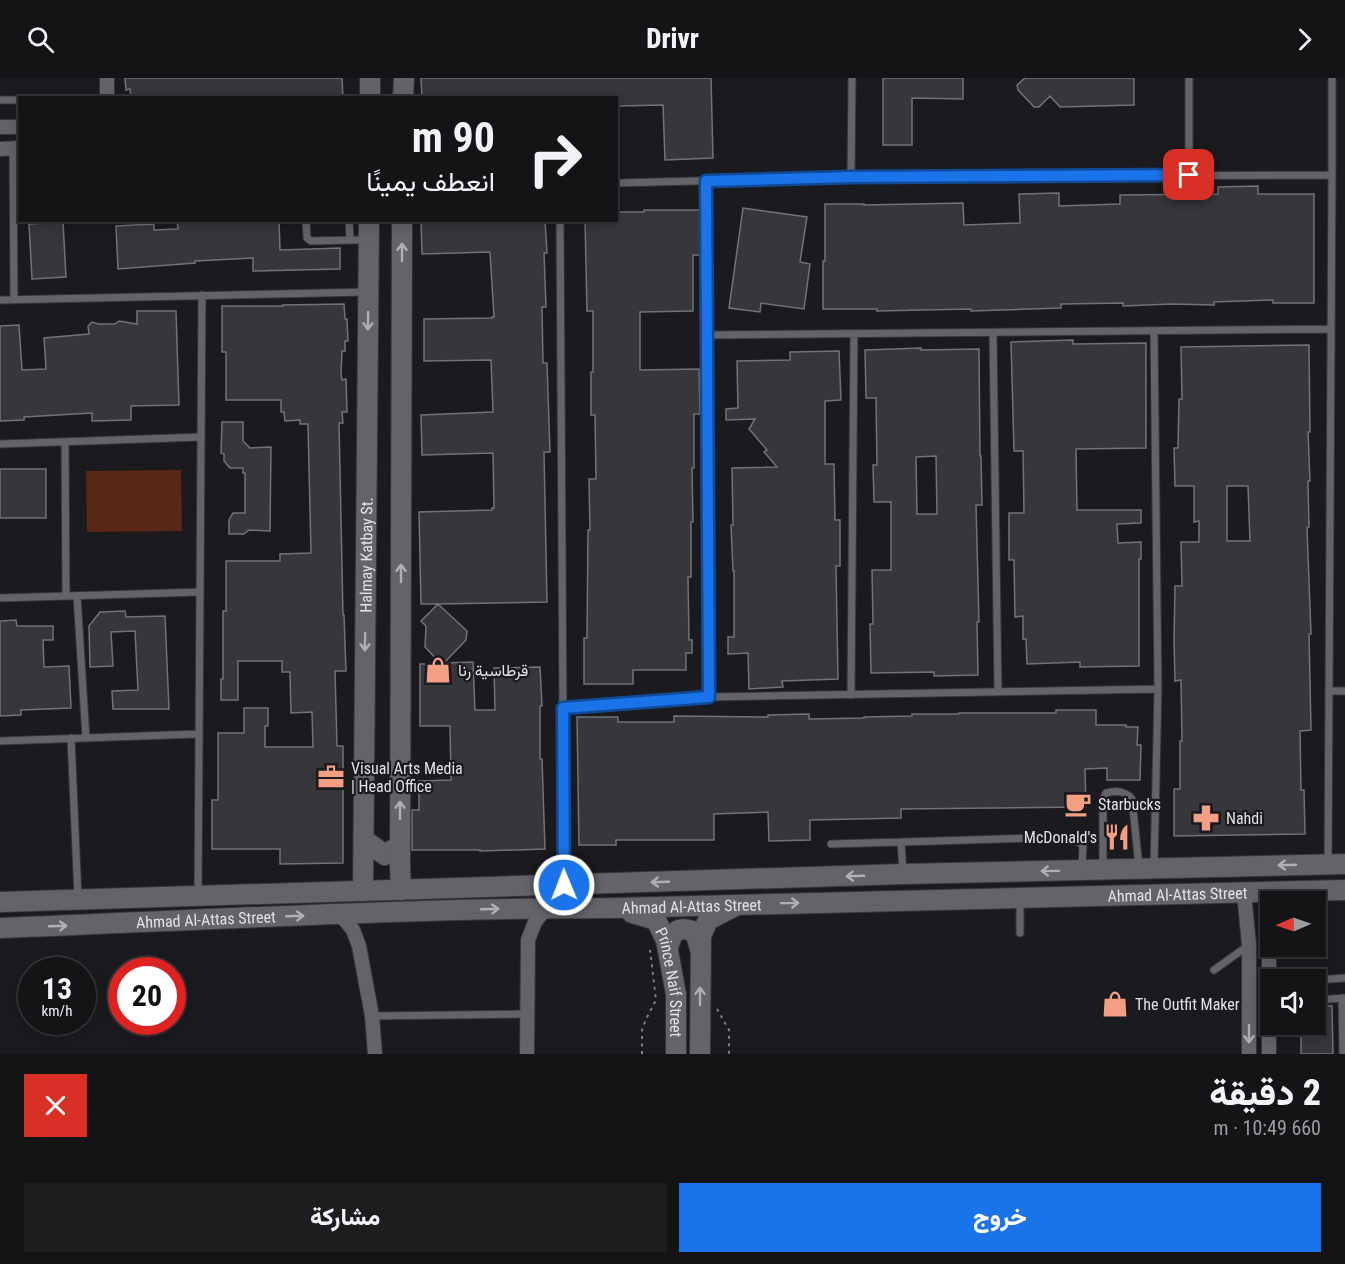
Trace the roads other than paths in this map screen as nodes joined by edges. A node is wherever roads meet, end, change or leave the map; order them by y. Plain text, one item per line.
1 (107, 78) edge
2 (370, 78) edge
3 (404, 78) edge
4 (852, 78) edge
5 (1188, 78) edge
6 (1332, 78) edge
7 (107, 96) edge
8 (370, 96) edge
9 (403, 96) edge
10 (0, 100) edge
11 (18, 100) edge
12 (0, 127) edge
13 (18, 127) edge
14 (11, 149) edge
15 (1189, 175) junction
16 (1332, 175) junction
17 (851, 177) junction
18 (706, 181) junction
19 (618, 183) edge
20 (306, 222) edge
21 (351, 222) edge
22 (402, 222) edge
23 (560, 222) edge
24 (363, 233) edge
25 (369, 292) junction
26 (202, 296) junction
27 (0, 300) edge
28 (14, 300) junction
29 (1331, 329) junction
30 (1154, 331) junction
31 (993, 333) junction
32 (855, 334) junction
33 (707, 336) junction
34 (201, 437) junction
35 (65, 442) junction
36 (0, 444) edge
37 (200, 591) junction
38 (66, 596) junction
39 (77, 596) junction
40 (0, 598) edge
41 (1158, 689) junction
42 (1329, 691) junction
43 (1345, 691) edge
44 (998, 692) junction
45 (851, 695) junction
46 (709, 697) junction
47 (563, 708) junction
48 (198, 734) junction
49 (71, 738) junction
50 (86, 738) junction
51 (0, 741) edge
52 (364, 840) junction
53 (902, 842) junction
54 (831, 844) dead end
55 (400, 845) junction
56 (1337, 864) edge
57 (1103, 870) junction
58 (1147, 870) junction
59 (1082, 871) junction
60 (903, 874) junction
61 (564, 885) junction
62 (401, 890) junction
63 (1345, 890) edge
64 (363, 891) junction
65 (1260, 891) edge
66 (1269, 891) edge
67 (1244, 892) junction
68 (198, 896) junction
69 (1020, 898) junction
70 (78, 900) junction
71 (0, 902) edge
72 (738, 904) junction
73 (546, 908) junction
74 (615, 908) junction
75 (340, 914) junction
76 (0, 928) edge
77 (1020, 933) dead end
78 (658, 945) junction
79 (1249, 945) junction
80 (700, 949) junction
81 (1214, 970) dead end
82 (1345, 978) edge
83 (1326, 979) edge
84 (1260, 982) edge
85 (1249, 983) junction
86 (1343, 998) edge
87 (1326, 999) edge
88 (1260, 1004) edge
89 (1249, 1005) junction
90 (527, 1014) junction
91 (372, 1016) junction
92 (1269, 1035) edge
93 (375, 1054) edge
94 (527, 1054) edge
95 (676, 1054) edge
96 (700, 1054) edge
97 (1249, 1054) edge
98 (1269, 1054) edge
99 (1343, 1054) edge

1 - 7 street
2 - 8 street
3 - 9 street
4 - 17 lane
5 - 15 lane
6 - 16 lane
10 - 11 lane
12 - 13 street
14 - 28 lane
15 - 16 lane
15 - 17 lane
16 - 29 lane
17 - 18 lane
18 - 19 lane
18 - 33 lane
20 - 24 lane
21 - 24 lane
55 -> 22 street
23 - 47 lane
24 - 25 street, Halmay Katbay St.
25 - 26 lane
25 -> 52 street, Halmay Katbay St.
26 - 28 lane
26 - 34 lane
27 - 28 lane
29 - 30 lane
29 - 42 lane
30 - 31 lane
30 - 41 lane
31 - 32 lane
31 - 44 lane
32 - 33 lane
32 - 45 lane
33 - 46 lane
34 - 35 lane
34 - 37 lane
35 - 36 lane
35 - 38 lane
37 - 39 lane
37 - 48 lane
38 - 39 lane
38 - 40 lane
39 - 50 lane
41 - 44 lane
41 - 58 lane
42 - 43 lane
42 - 56 lane
44 - 45 lane
45 - 46 lane
46 - 47 lane
47 - 61 lane
48 - 50 lane
48 - 68 lane
49 - 50 lane
49 - 51 lane
49 - 70 lane
52 - 55 street
52 - 64 street, Halmay Katbay St.
53 - 54 lane
53 - 59 lane
53 - 60 lane
55 - 62 street
56 -> 58 street, Ahmad Al-Attas Street
57 - 58 street, Ahmad Al-Attas Street
57 - 58 lane
57 - 59 street, Ahmad Al-Attas Street
59 -> 60 street, Ahmad Al-Attas Street
60 -> 61 street, Ahmad Al-Attas Street
61 - 62 street, Ahmad Al-Attas Street
62 - 64 street, Ahmad Al-Attas Street
63 - 66 street, Ahmad Al-Attas Street
64 - 68 street, Ahmad Al-Attas Street
65 - 67 street, Ahmad Al-Attas Street
67 - 69 street, Ahmad Al-Attas Street
67 - 79 street
68 - 70 street, Ahmad Al-Attas Street
72 -> 69 street, Ahmad Al-Attas Street
69 - 77 lane
70 - 71 street, Ahmad Al-Attas Street
72 - 74 street, Ahmad Al-Attas Street
72 - 80 street, Prince Naif Street
73 - 74 street, Ahmad Al-Attas Street
75 -> 73 street, Ahmad Al-Attas Street
73 - 90 street
74 - 78 street, Prince Naif Street
76 -> 75 street, Ahmad Al-Attas Street
75 - 91 street
78 - 80 street
78 - 95 street, Prince Naif Street
79 - 81 lane
79 - 85 street
96 -> 80 street, Prince Naif Street
82 - 83 lane
84 - 85 lane
85 - 89 street
86 - 87 lane
86 - 99 lane
88 - 89 lane
89 -> 97 street
90 - 91 lane
90 - 94 street
91 - 93 street
92 - 98 street

